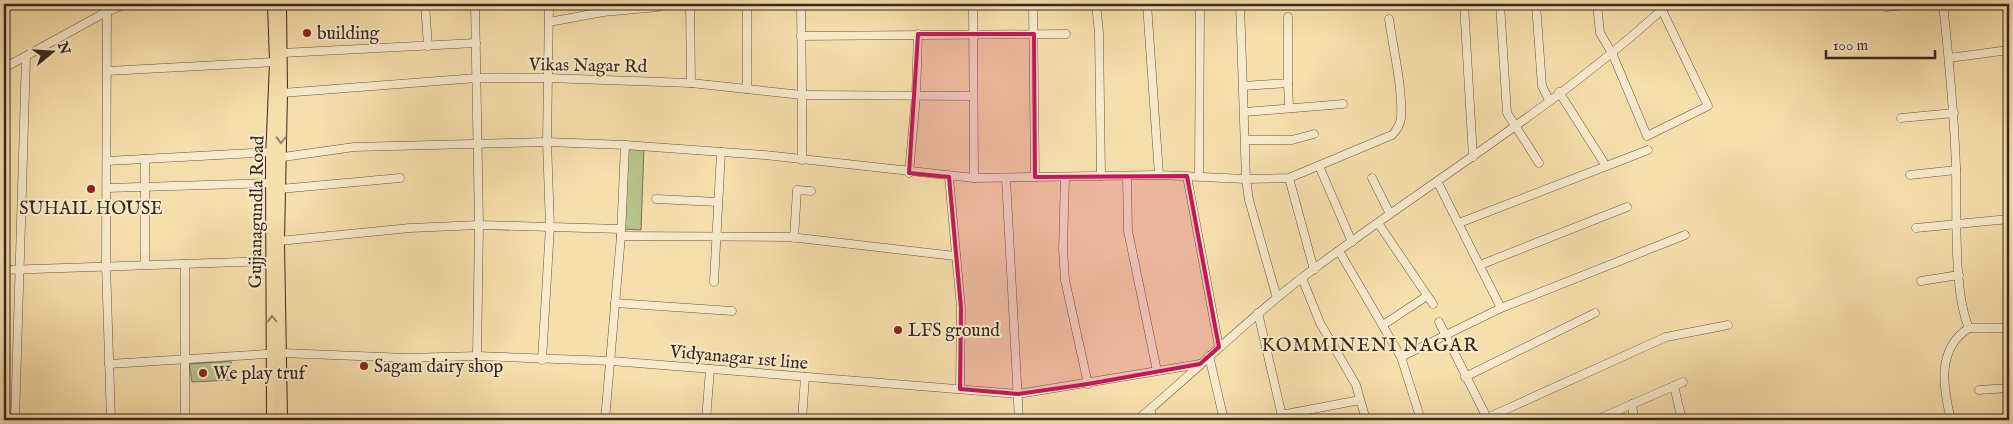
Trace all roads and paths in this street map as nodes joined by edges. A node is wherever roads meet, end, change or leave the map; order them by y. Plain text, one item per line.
1 (126, 4) edge
2 (273, 4) edge
3 (281, 4) edge
4 (425, 4) edge
5 (475, 4) edge
6 (548, 4) edge
7 (658, 4) edge
8 (690, 4) edge
9 (747, 4) edge
10 (801, 4) edge
11 (973, 4) edge
12 (1033, 4) edge
13 (1096, 4) edge
14 (1147, 4) edge
15 (1200, 4) edge
16 (1240, 4) edge
17 (1464, 4) edge
18 (1500, 4) edge
19 (1536, 4) edge
20 (1597, 4) edge
21 (1914, 4) edge
22 (1943, 4) edge
23 (1666, 6) edge
24 (1886, 7) dead end
25 (106, 8) edge
26 (602, 8) edge
27 (1288, 16) dead end
28 (1389, 19) dead end
29 (550, 22) junction
30 (918, 34) junction
31 (973, 34) junction
32 (1034, 34) junction
33 (1066, 34) dead end
34 (801, 36) junction
35 (476, 43) junction
36 (428, 46) junction
37 (2009, 50) edge
38 (282, 53) junction
39 (1612, 54) junction
40 (26, 57) junction
41 (1949, 58) junction
42 (275, 62) junction
43 (4, 68) edge
44 (107, 71) junction
45 (477, 78) junction
46 (547, 78) junction
47 (692, 83) junction
48 (1288, 83) junction
49 (1244, 86) junction
50 (747, 89) junction
51 (1560, 92) junction
52 (282, 93) junction
53 (802, 95) junction
54 (916, 96) junction
55 (972, 96) junction
56 (1549, 100) junction
57 (1343, 104) dead end
58 (1289, 108) junction
59 (1244, 112) junction
60 (1954, 113) junction
61 (1901, 118) dead end
62 (1514, 125) junction
63 (1314, 134) dead end
64 (1245, 140) junction
65 (547, 142) junction
66 (478, 143) junction
67 (625, 145) junction
68 (1648, 150) dead end
69 (721, 152) junction
70 (275, 156) junction
71 (1473, 157) junction
72 (145, 159) junction
73 (802, 160) junction
74 (107, 161) junction
75 (1539, 162) dead end
76 (1319, 166) junction
77 (1606, 166) junction
78 (1956, 170) junction
79 (909, 173) junction
80 (1159, 175) junction
81 (1910, 175) dead end
82 (1101, 176) junction
83 (1126, 176) junction
84 (1186, 176) junction
85 (1199, 176) junction
86 (949, 177) junction
87 (1065, 177) junction
88 (400, 178) dead end
89 (974, 178) junction
90 (1006, 178) junction
91 (1035, 178) junction
92 (1289, 178) junction
93 (1372, 178) dead end
94 (1246, 179) junction
95 (1438, 183) junction
96 (145, 186) junction
97 (276, 186) junction
98 (106, 188) junction
99 (811, 191) dead end
100 (656, 198) dead end
101 (718, 202) junction
102 (1627, 207) dead end
103 (1390, 214) junction
104 (2009, 219) edge
105 (1378, 223) junction
106 (1459, 223) junction
107 (1957, 224) junction
108 (478, 225) junction
109 (550, 227) junction
110 (1916, 228) dead end
111 (621, 233) junction
112 (1685, 235) dead end
113 (716, 237) junction
114 (794, 238) junction
115 (279, 241) junction
116 (1352, 242) junction
117 (1339, 251) junction
118 (955, 256) junction
119 (271, 261) junction
120 (145, 264) junction
121 (185, 264) junction
122 (106, 265) junction
123 (1480, 266) junction
124 (20, 269) junction
125 (4, 270) edge
126 (1314, 270) junction
127 (1959, 275) junction
128 (1302, 278) junction
129 (1921, 280) dead end
130 (714, 282) dead end
131 (1427, 296) junction
132 (1276, 298) junction
133 (615, 303) junction
134 (1433, 304) dead end
135 (1501, 308) junction
136 (732, 311) dead end
137 (1258, 313) junction
138 (1595, 314) dead end
139 (1439, 322) dead end
140 (1382, 325) junction
141 (1728, 325) dead end
142 (1970, 328) junction
143 (2009, 328) edge
144 (1447, 336) junction
145 (1219, 347) junction
146 (277, 353) junction
147 (477, 356) junction
148 (1209, 356) junction
149 (1401, 357) junction
150 (185, 360) junction
151 (542, 360) junction
152 (612, 361) junction
153 (110, 364) junction
154 (1200, 364) junction
155 (710, 369) junction
156 (1157, 371) junction
157 (805, 377) junction
158 (1465, 377) junction
159 (1683, 382) dead end
160 (1088, 384) junction
161 (1674, 386) junction
162 (2009, 388) edge
163 (960, 389) junction
164 (1979, 390) dead end
165 (1018, 394) junction
166 (1360, 400) junction
167 (1632, 404) junction
168 (1150, 410) junction
169 (1282, 417) edge
170 (1487, 419) edge
171 (15, 420) edge
172 (111, 420) edge
173 (185, 420) edge
174 (272, 420) edge
175 (282, 420) edge
176 (605, 420) edge
177 (706, 420) edge
178 (802, 420) edge
179 (1019, 420) edge
180 (1137, 420) edge
181 (1153, 420) edge
182 (1224, 420) edge
183 (1366, 420) edge
184 (1420, 420) edge
185 (1596, 420) edge
186 (1634, 420) edge
187 (1682, 420) edge
188 (1952, 420) edge

1 - 25 street
2 - 42 main road, Gujjanagundla Road
3 - 38 main road, Gujjanagundla Road
4 - 36 street
5 - 35 street
6 - 29 street
7 - 26 street
8 - 47 street
9 - 50 street
10 - 34 street
11 - 31 street
12 - 32 street
13 - 82 street
14 - 80 street
15 - 85 street
16 - 49 street
17 - 71 street
18 - 62 street
19 - 56 street
20 - 39 street
21 - 24 street
22 - 41 street
23 - 39 street
23 - 39 street
25 - 40 street
25 - 44 street
26 - 29 street
27 - 48 street
28 - 76 street
29 - 46 street
30 - 31 street
30 - 34 street
30 - 54 street
31 - 32 street
31 - 55 street
32 - 33 street
32 - 91 street
34 - 53 street
35 - 36 street
35 - 45 street
36 - 38 street
37 - 41 street
38 - 52 main road, Gujjanagundla Road
39 - 51 street
40 - 43 street
40 - 124 street
41 - 60 street
42 - 44 street
42 - 70 main road, Gujjanagundla Road
44 - 74 street
45 - 46 street, Vikas Nagar Rd
45 - 52 street, Vikas Nagar Rd
45 - 66 street
46 - 47 street, Vikas Nagar Rd
46 - 65 street
47 - 50 street, Vikas Nagar Rd
48 - 49 street
48 - 58 street
49 - 59 street
50 - 53 street, Vikas Nagar Rd
51 - 56 street
51 - 77 street
52 -> 70 main road, Gujjanagundla Road
53 - 54 street, Vikas Nagar Rd
53 - 73 street
54 - 55 street, Vikas Nagar Rd
54 - 79 street
55 - 89 street
56 - 62 street
57 - 58 street
58 - 59 street
59 - 64 street
60 - 61 street
60 - 78 street
62 - 71 street
62 - 75 street
63 - 64 street
64 - 94 street
65 - 66 street
65 - 67 street
65 - 109 street
66 - 70 street
66 - 108 street
67 - 69 street
67 - 111 street
68 - 77 street
69 - 73 street
69 - 101 street
70 - 72 street
70 - 97 main road, Gujjanagundla Road
71 - 95 street
72 - 74 street
72 - 96 street
73 - 79 street
74 - 98 street
76 - 92 street
76 - 116 street
77 - 106 street
78 - 81 street
78 - 107 street
79 - 86 street
80 - 83 street
80 - 84 street
82 - 83 street
82 - 87 street
83 - 156 street
84 - 85 street
84 - 145 street
85 - 94 street
86 - 89 street
86 - 118 street
87 - 91 street
87 - 160 street
88 - 97 street
89 - 90 street
90 - 91 street
90 - 165 street
92 - 94 street
92 - 126 street
93 - 103 street
94 - 132 street
95 - 103 street
95 - 106 street
96 - 97 street
96 - 98 street
96 - 120 street
97 - 115 main road, Gujjanagundla Road
97 - 119 main road, Gujjanagundla Road
98 - 122 street
99 - 114 street
100 - 101 street
101 - 113 street
102 - 123 street
103 - 105 street
104 - 107 street
105 - 116 street
105 - 131 street
106 - 123 street
107 - 110 street
107 - 127 street
108 - 109 street
108 - 115 street
108 - 147 street
109 - 111 street
109 - 151 street
111 - 113 street
111 - 133 street
112 - 135 street
113 - 114 street
113 - 130 street
114 - 118 street
115 - 146 main road, Gujjanagundla Road
116 - 117 street
117 - 126 street
117 - 140 street
118 - 163 street
119 - 121 street
146 -> 119 main road, Gujjanagundla Road
120 - 121 street
120 - 122 street
121 - 150 street
122 - 124 street
122 - 153 street
123 - 135 street
124 - 125 street
124 - 171 street
126 - 128 street
127 - 129 street
127 - 142 street
128 - 132 street
128 - 166 street
131 - 134 street
131 - 140 street
132 - 137 street
133 - 136 street
133 - 152 street
135 - 144 street
137 - 145 street
137 - 169 street
138 - 158 street
139 - 144 street
140 - 149 street
141 - 170 street
142 - 143 street
142 - 188 street
144 - 149 street
144 - 158 street
145 - 148 street
146 - 147 street, Vidyanagar 1st line
146 - 150 street, Vidyanagar 1st line
146 - 174 main road, Gujjanagundla Road
146 - 175 main road, Gujjanagundla Road
147 - 151 street, Vidyanagar 1st line
148 - 154 street
148 - 182 street
149 - 184 street
150 - 153 street, Vidyanagar 1st line
150 - 173 street
151 - 152 street, Vidyanagar 1st line
152 - 155 street, Vidyanagar 1st line
152 - 176 street
153 - 172 street
154 - 156 street, Vidyanagar 1st line
154 - 168 street
155 - 157 street, Vidyanagar 1st line
155 - 177 street
156 - 160 street, Vidyanagar 1st line
157 - 163 street, Vidyanagar 1st line
157 - 178 street
158 - 170 street
159 - 161 street
160 - 165 street, Vidyanagar 1st line
161 - 167 street
161 - 187 street
162 - 164 street
163 - 165 street, Vidyanagar 1st line
165 - 179 street
166 - 169 street
166 - 183 street
167 - 185 street
167 - 186 street
168 - 180 street
168 - 181 street

